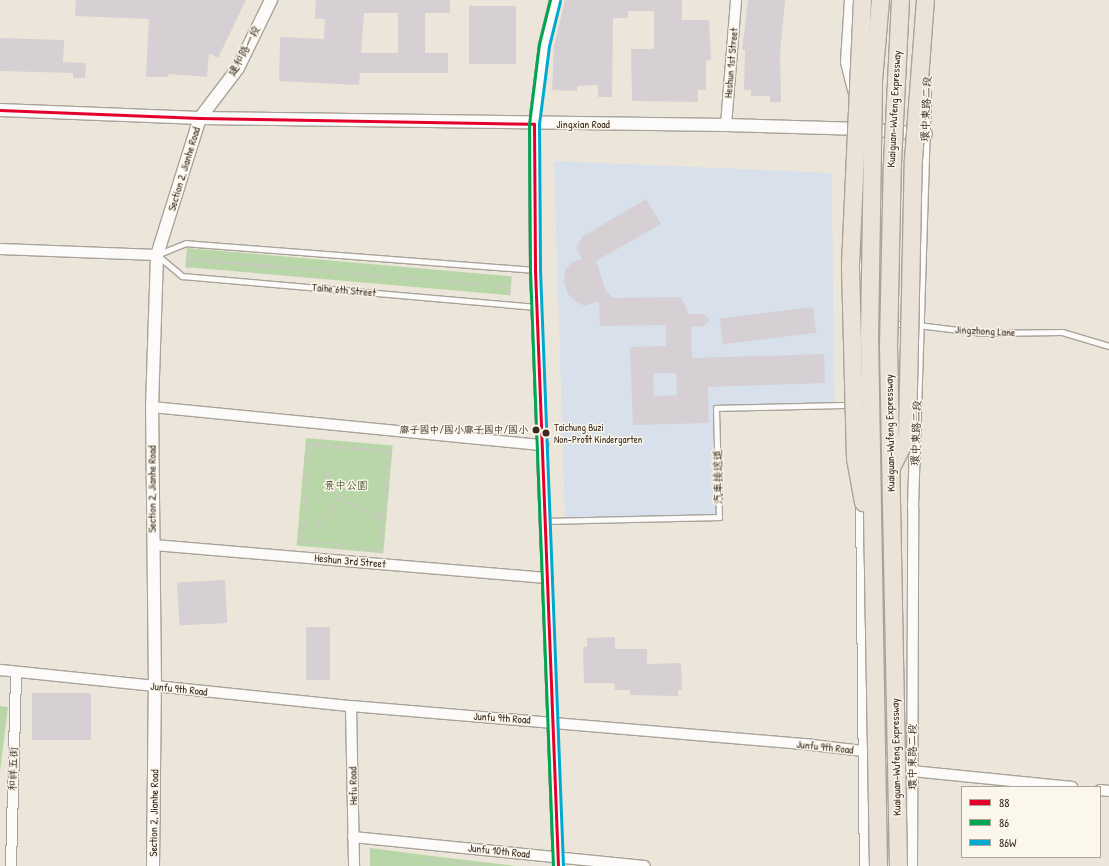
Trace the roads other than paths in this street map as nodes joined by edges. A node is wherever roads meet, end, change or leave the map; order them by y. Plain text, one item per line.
1 (270, 0) edge
2 (556, 0) edge
3 (736, 0) edge
4 (850, 0) edge
5 (862, 0) edge
6 (872, 0) edge
7 (880, 0) edge
8 (900, 0) edge
9 (925, 0) edge
10 (932, 0) edge
11 (0, 110) edge
12 (200, 118) junction
13 (534, 124) junction
14 (726, 125) junction
15 (862, 129) junction
16 (926, 134) junction
17 (0, 249) edge
18 (157, 255) junction
19 (535, 270) junction
20 (538, 307) junction
21 (860, 323) junction
22 (919, 325) junction
23 (1109, 346) edge
24 (860, 405) junction
25 (152, 407) junction
26 (543, 445) junction
27 (890, 469) junction
28 (546, 520) junction
29 (153, 544) junction
30 (872, 546) junction
31 (548, 578) junction
32 (0, 670) edge
33 (16, 672) junction
34 (155, 687) junction
35 (351, 706) junction
36 (553, 722) junction
37 (864, 751) junction
38 (912, 770) junction
39 (1063, 786) edge
40 (354, 836) junction
41 (558, 861) edge
42 (11, 866) edge
43 (153, 866) edge
44 (354, 866) edge
45 (645, 866) edge
46 (865, 866) edge
47 (878, 866) edge
48 (898, 866) edge
49 (912, 866) edge

1 - 12 street, 建和路一段
2 - 13 street
3 - 14 street, Heshun 1st Street
4 - 15 street
5 - 30 highway, bridge
6 - 15 street
7 - 30 highway, Kuaiguan-Wufeng Expressway, bridge
8 - 27 highway, Kuaiguan-Wufeng Expressway, bridge
9 - 27 highway, bridge
10 - 16 street, 環中東路二段
11 - 12 street, Jingxian Road
12 - 13 street, Jingxian Road
12 - 18 street, Section 2, Jianhe Road
13 - 14 street, Jingxian Road
13 - 19 street
14 - 15 street, Jingxian Road
15 - 16 street, Jingxian Road
15 - 21 street
16 - 22 street, 環中東路二段
17 - 18 street
18 - 19 lane
18 - 20 lane, Taihe 6th Street
18 - 25 street, Section 2, Jianhe Road
19 - 20 street
20 - 26 street
21 - 22 lane, Jingzhong Lane
21 - 24 street
22 - 23 lane, Jingzhong Lane
22 - 38 street, 環中東路二段
24 - 28 lane, 汽車接送道
24 - 37 street
25 - 26 street
25 - 29 street, Section 2, Jianhe Road
26 - 28 street
27 - 48 highway, Kuaiguan-Wufeng Expressway, bridge
28 - 31 street
29 - 31 street, Heshun 3rd Street
29 - 34 street, Section 2, Jianhe Road
30 - 47 highway, Kuaiguan-Wufeng Expressway, bridge
31 - 36 street
32 - 33 street, Junfu 9th Road
33 - 34 street, Junfu 9th Road
33 - 42 street, 和祥五街
34 - 35 street, Junfu 9th Road
34 - 43 street, Section 2, Jianhe Road
35 - 36 street, Junfu 9th Road
35 - 40 street, Hefu Road
36 - 37 street, Junfu 9th Road
36 - 41 street
37 - 38 street, Junfu 9th Road
37 - 46 street
38 - 39 street, Junfu 9th Road
38 - 49 street, 環中東路二段
40 - 41 street, Junfu 10th Road
40 - 44 street, Hefu Road
41 - 45 street, Junfu 10th Road

